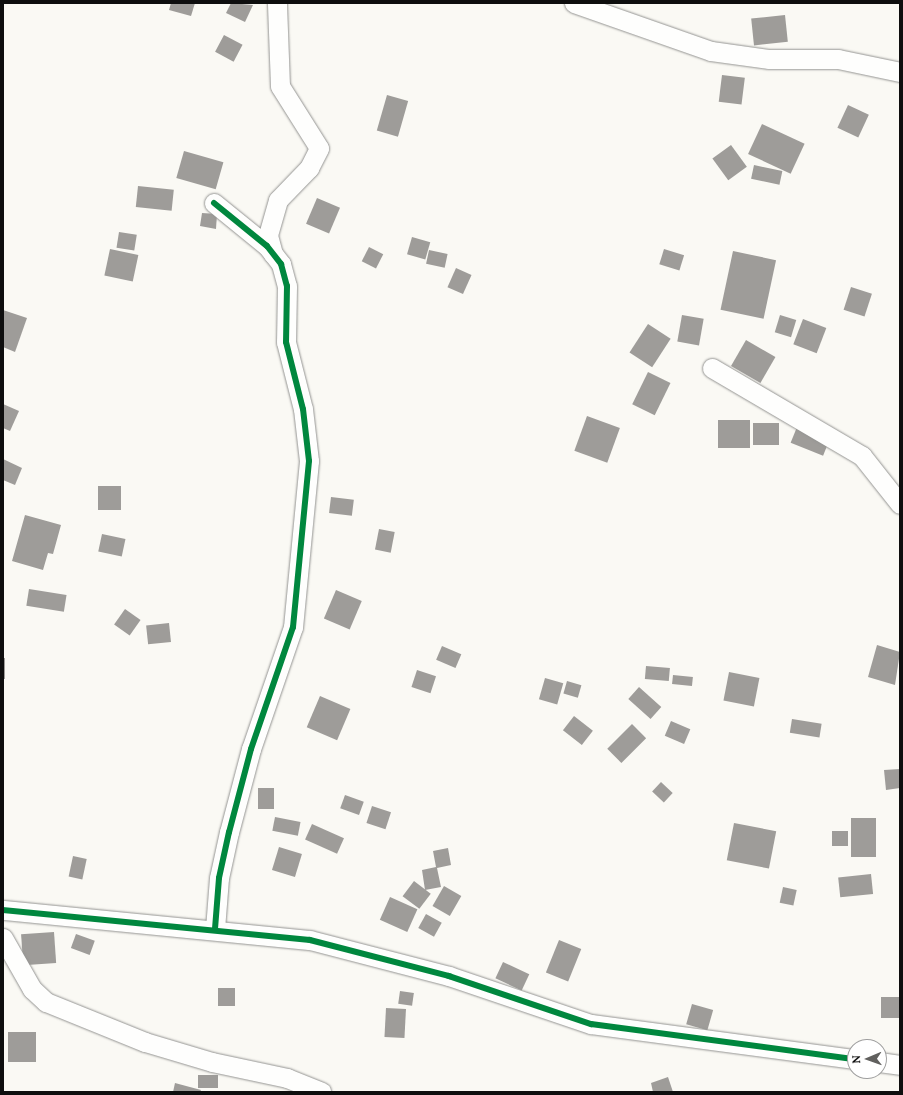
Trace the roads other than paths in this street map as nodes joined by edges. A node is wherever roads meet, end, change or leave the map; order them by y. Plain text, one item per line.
1 (277, 3) edge
2 (574, 3) edge
3 (900, 72) edge
4 (214, 203) dead end
5 (273, 254) junction
6 (712, 368) dead end
7 (900, 504) edge
8 (3, 910) edge
9 (214, 929) junction
10 (3, 938) edge
11 (847, 1058) edge
12 (887, 1063) edge
13 (900, 1065) edge
14 (321, 1092) edge

1 - 5 street
2 - 3 street
4 - 5 street
5 - 9 street
6 - 7 street
8 - 9 street
9 - 11 street
10 - 14 street
12 - 13 street

